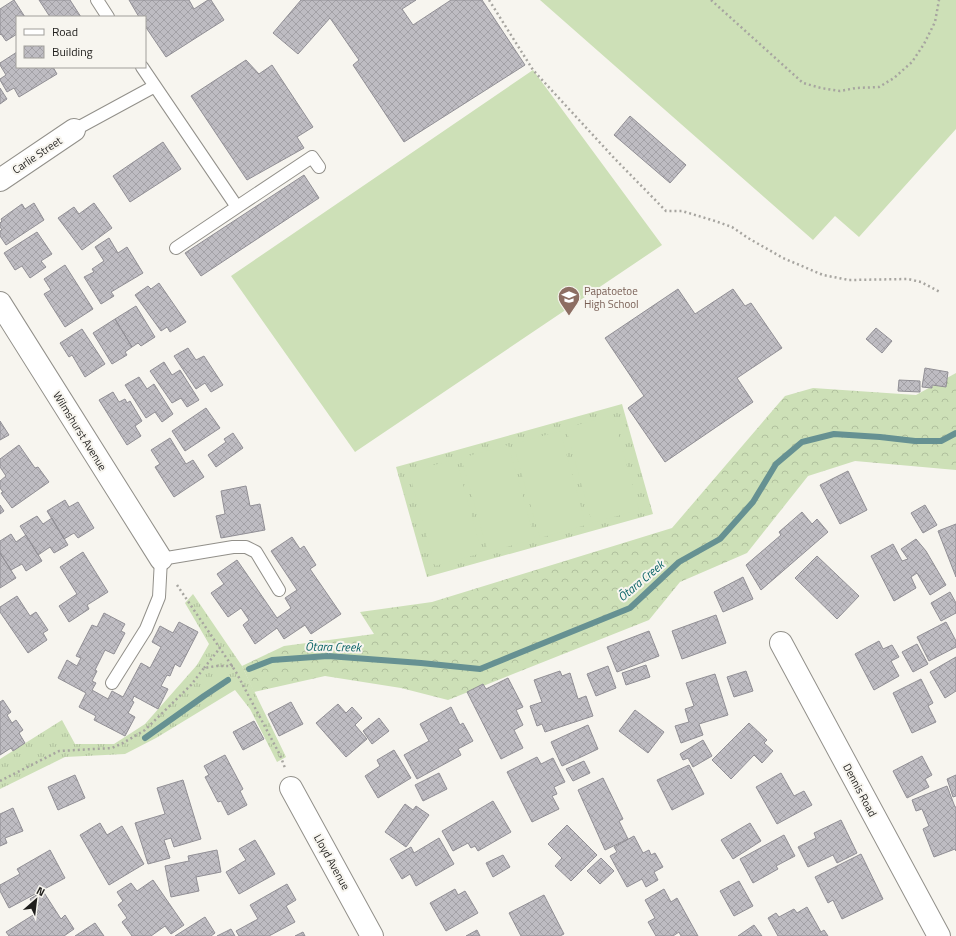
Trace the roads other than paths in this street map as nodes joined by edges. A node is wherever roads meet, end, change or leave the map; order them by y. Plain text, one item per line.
1 (97, 0) edge
2 (107, 16) edge
3 (143, 68) edge
4 (155, 86) junction
5 (74, 130) joint
6 (319, 167) dead end
7 (0, 180) edge
8 (237, 207) junction
9 (176, 248) dead end
10 (0, 303) edge
11 (161, 559) junction
12 (279, 590) dead end
13 (782, 643) dead end
14 (112, 683) dead end
15 (291, 788) road end
16 (372, 936) edge
17 (938, 936) edge

1 - 2 lane
3 - 4 lane
4 - 5 lane
4 - 8 lane
5 - 7 street, Carlie Street
6 - 8 lane
8 - 9 lane
10 - 11 street, Wilmshurst Avenue
11 - 12 lane
11 - 14 lane
13 - 17 street, Dennis Road
15 - 16 street, Lloyd Avenue

